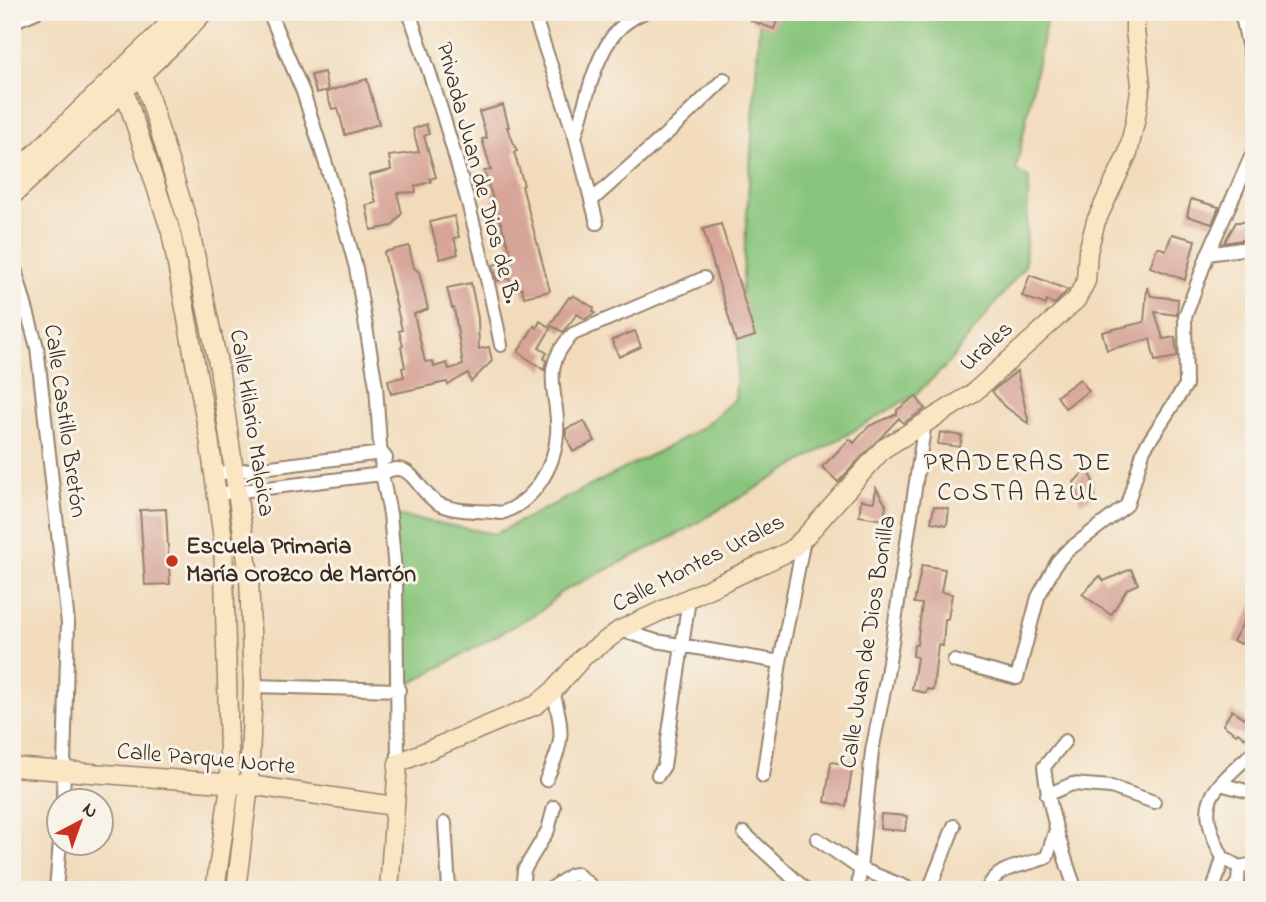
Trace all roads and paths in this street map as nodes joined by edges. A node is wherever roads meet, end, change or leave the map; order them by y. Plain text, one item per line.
1 (36, 12) edge
2 (181, 12) edge
3 (204, 12) edge
4 (269, 12) edge
5 (409, 12) edge
6 (533, 12) edge
7 (644, 12) edge
8 (1135, 12) edge
9 (1246, 20) edge
10 (12, 22) edge
11 (134, 57) junction
12 (1254, 72) edge
13 (142, 74) junction
14 (724, 79) dead end
15 (121, 82) junction
16 (575, 137) junction
17 (1254, 150) edge
18 (12, 176) edge
19 (12, 196) edge
20 (592, 201) junction
21 (597, 223) dead end
22 (1254, 247) edge
23 (1208, 254) junction
24 (12, 258) edge
25 (704, 278) dead end
26 (501, 345) dead end
27 (925, 422) junction
28 (382, 453) junction
29 (234, 470) junction
30 (388, 470) junction
31 (214, 474) junction
32 (237, 491) junction
33 (217, 494) junction
34 (804, 538) junction
35 (689, 599) junction
36 (620, 630) junction
37 (681, 645) junction
38 (779, 662) junction
39 (954, 662) dead end
40 (253, 686) junction
41 (399, 690) junction
42 (553, 691) junction
43 (1065, 741) dead end
44 (1254, 751) edge
45 (398, 763) junction
46 (12, 767) edge
47 (65, 772) junction
48 (658, 775) dead end
49 (763, 776) dead end
50 (546, 780) dead end
51 (1220, 784) junction
52 (230, 785) junction
53 (249, 785) junction
54 (64, 786) edge
55 (1254, 793) edge
56 (1047, 795) junction
57 (1154, 802) dead end
58 (394, 806) junction
59 (554, 807) dead end
60 (445, 823) dead end
61 (954, 826) dead end
62 (744, 832) dead end
63 (1055, 832) junction
64 (817, 839) dead end
65 (59, 856) edge
66 (1223, 858) junction
67 (1254, 864) edge
68 (1239, 867) junction
69 (859, 869) junction
70 (56, 890) edge
71 (215, 890) edge
72 (236, 890) edge
73 (388, 890) edge
74 (449, 890) edge
75 (522, 890) edge
76 (549, 890) edge
77 (596, 890) edge
78 (806, 890) edge
79 (858, 890) edge
80 (914, 890) edge
81 (929, 890) edge
82 (987, 890) edge
83 (1076, 890) edge
84 (1213, 890) edge
85 (1232, 890) edge

1 - 10 street
2 - 11 street
3 - 13 street
4 - 28 street
5 - 26 street, Privada Juan de Dios de B.
6 - 16 street
7 - 16 street
8 - 27 street, Urales
9 - 12 street
11 - 13 street, Calle Hilario Malpica
11 - 15 street
13 - 15 street
13 - 29 street, Calle Hilario Malpica
14 - 20 street
15 - 18 street
15 - 19 street
15 - 31 street, Calle Hilario Malpica
16 - 20 street
17 - 23 street
20 - 21 street
22 - 23 street
23 - 39 street
24 - 47 street, Calle Castillo Bretón
25 - 30 street
27 - 34 street, Calle Montes Urales
27 - 69 street, Calle Juan de Dios Bonilla
28 - 29 street
28 - 30 street
29 - 31 street
29 - 32 street, Calle Hilario Malpica
30 - 32 street
30 - 41 street
31 - 33 street, Calle Hilario Malpica
32 - 33 street
32 - 40 street, Calle Hilario Malpica
33 - 52 street, Calle Hilario Malpica
34 - 35 street, Calle Montes Urales
34 - 38 street
35 - 36 street, Calle Montes Urales
35 - 37 street
36 - 37 street
36 - 42 street, Calle Montes Urales
37 - 38 street
37 - 48 street
38 - 49 street
40 - 41 street
40 - 53 street, Calle Hilario Malpica
41 - 45 street
42 - 45 street
42 - 50 street
43 - 56 street
44 - 51 street
45 - 58 street
46 - 47 street, Calle Parque Norte
47 - 52 street, Calle Parque Norte
47 - 54 street, Calle Castillo Bretón
51 - 55 street
51 - 66 street
52 - 53 street, Calle Parque Norte
52 - 71 street, Calle Hilario Malpica
53 - 58 street, Calle Parque Norte
53 - 72 street, Calle Hilario Malpica
56 - 57 street
56 - 63 street
58 - 73 street
59 - 75 street
60 - 74 street
61 - 81 street
62 - 78 street
63 - 82 street
63 - 83 street
64 - 69 street
65 - 70 street
66 - 68 street
66 - 84 street
67 - 68 street
68 - 85 street
69 - 79 street, Calle Juan de Dios Bonilla
69 - 80 street
76 - 77 street

